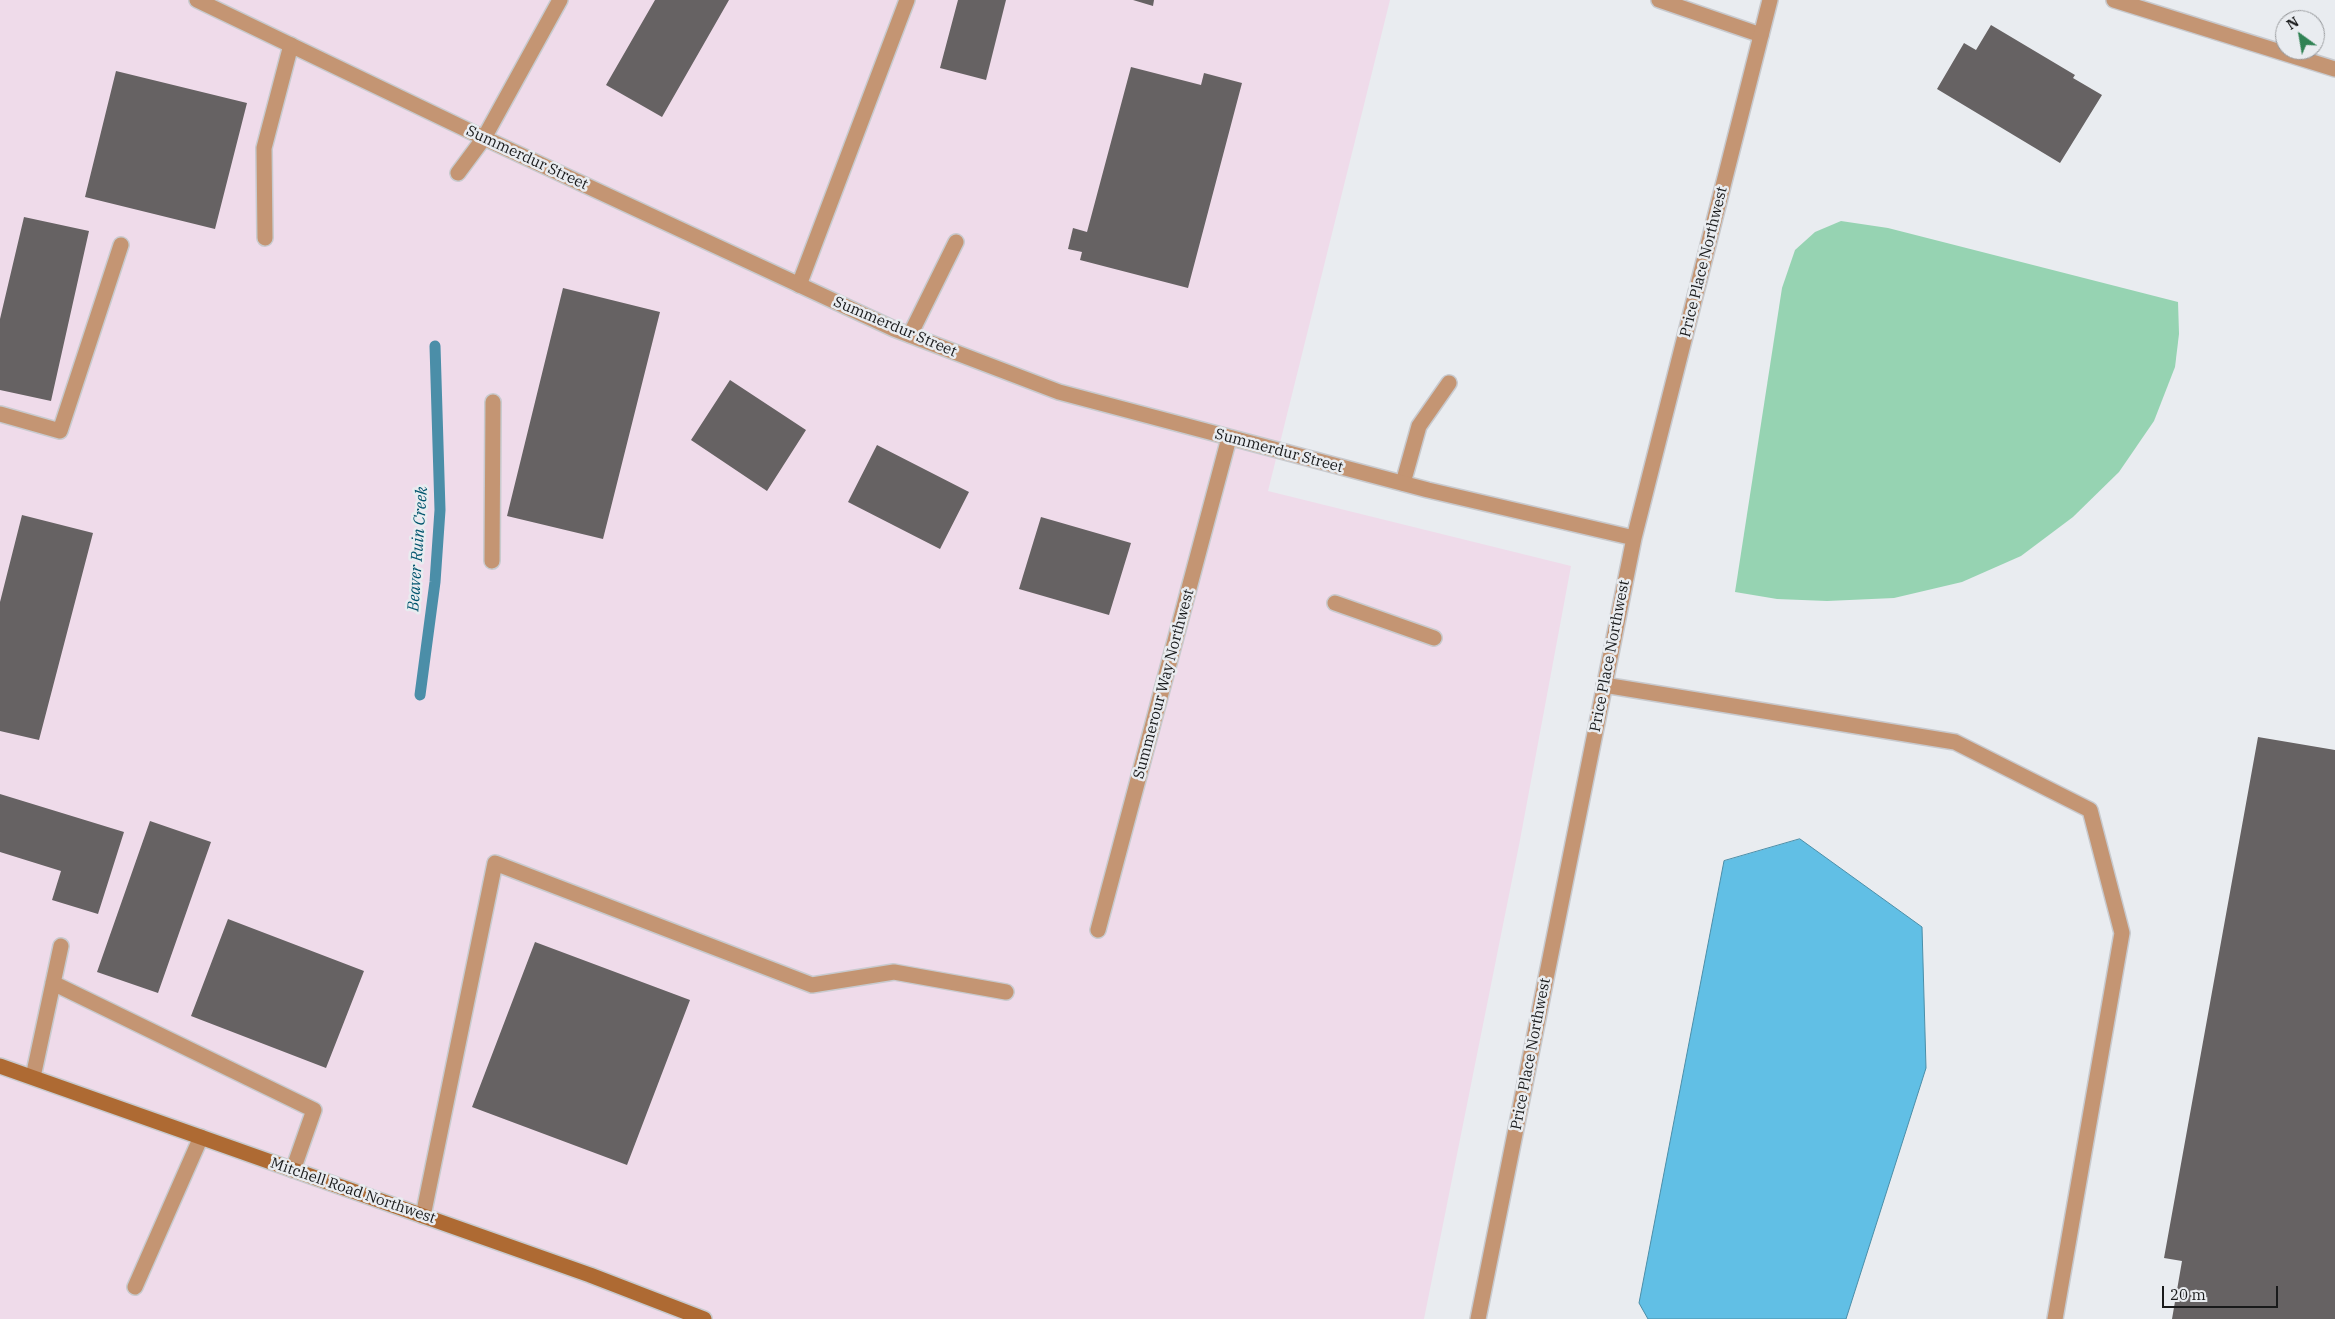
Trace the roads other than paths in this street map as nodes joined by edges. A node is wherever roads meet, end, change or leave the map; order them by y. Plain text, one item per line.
1 (197, 0) edge
2 (560, 0) edge
3 (907, 0) edge
4 (1659, 0) edge
5 (1770, 0) edge
6 (2114, 0) edge
7 (1761, 35) junction
8 (291, 45) junction
9 (2335, 69) edge
10 (484, 138) junction
11 (458, 173) dead end
12 (265, 238) dead end
13 (956, 242) dead end
14 (121, 245) dead end
15 (799, 285) junction
16 (910, 335) junction
17 (1449, 383) dead end
18 (493, 402) dead end
19 (0, 414) edge
20 (1229, 438) junction
21 (1403, 483) junction
22 (1634, 538) junction
23 (492, 561) dead end
24 (1335, 603) dead end
25 (1434, 638) dead end
26 (1604, 685) junction
27 (1098, 930) dead end
28 (61, 946) dead end
29 (53, 983) junction
30 (1006, 992) dead end
31 (0, 1066) edge
32 (33, 1077) junction
33 (201, 1137) junction
34 (293, 1170) junction
35 (423, 1216) junction
36 (135, 1287) dead end
37 (704, 1319) edge
38 (1478, 1319) edge
39 (2055, 1319) edge

1 - 8 street, Summerdur Street
2 - 10 street
3 - 15 street
4 - 7 street
5 - 7 street, Price Place Northwest
6 - 9 street
7 - 22 street, Price Place Northwest
8 - 10 street, Summerdur Street
8 - 12 street
10 - 11 street
10 - 15 street, Summerdur Street
13 - 16 street
14 - 19 street
15 - 16 street, Summerdur Street
16 - 20 street, Summerdur Street
17 - 21 street
18 - 23 street
20 - 21 street, Summerdur Street
20 - 27 street, Summerour Way Northwest
21 - 22 street, Summerdur Street
22 - 26 street, Price Place Northwest
24 - 25 street
26 - 38 street, Price Place Northwest
26 - 39 street
28 - 29 street
29 - 32 street
29 - 34 street
30 - 35 street
31 - 32 street, Mitchell Road Northwest
32 - 33 street, Mitchell Road Northwest
33 - 34 street, Mitchell Road Northwest
33 - 36 street
34 - 35 street, Mitchell Road Northwest
35 - 37 street, Mitchell Road Northwest

